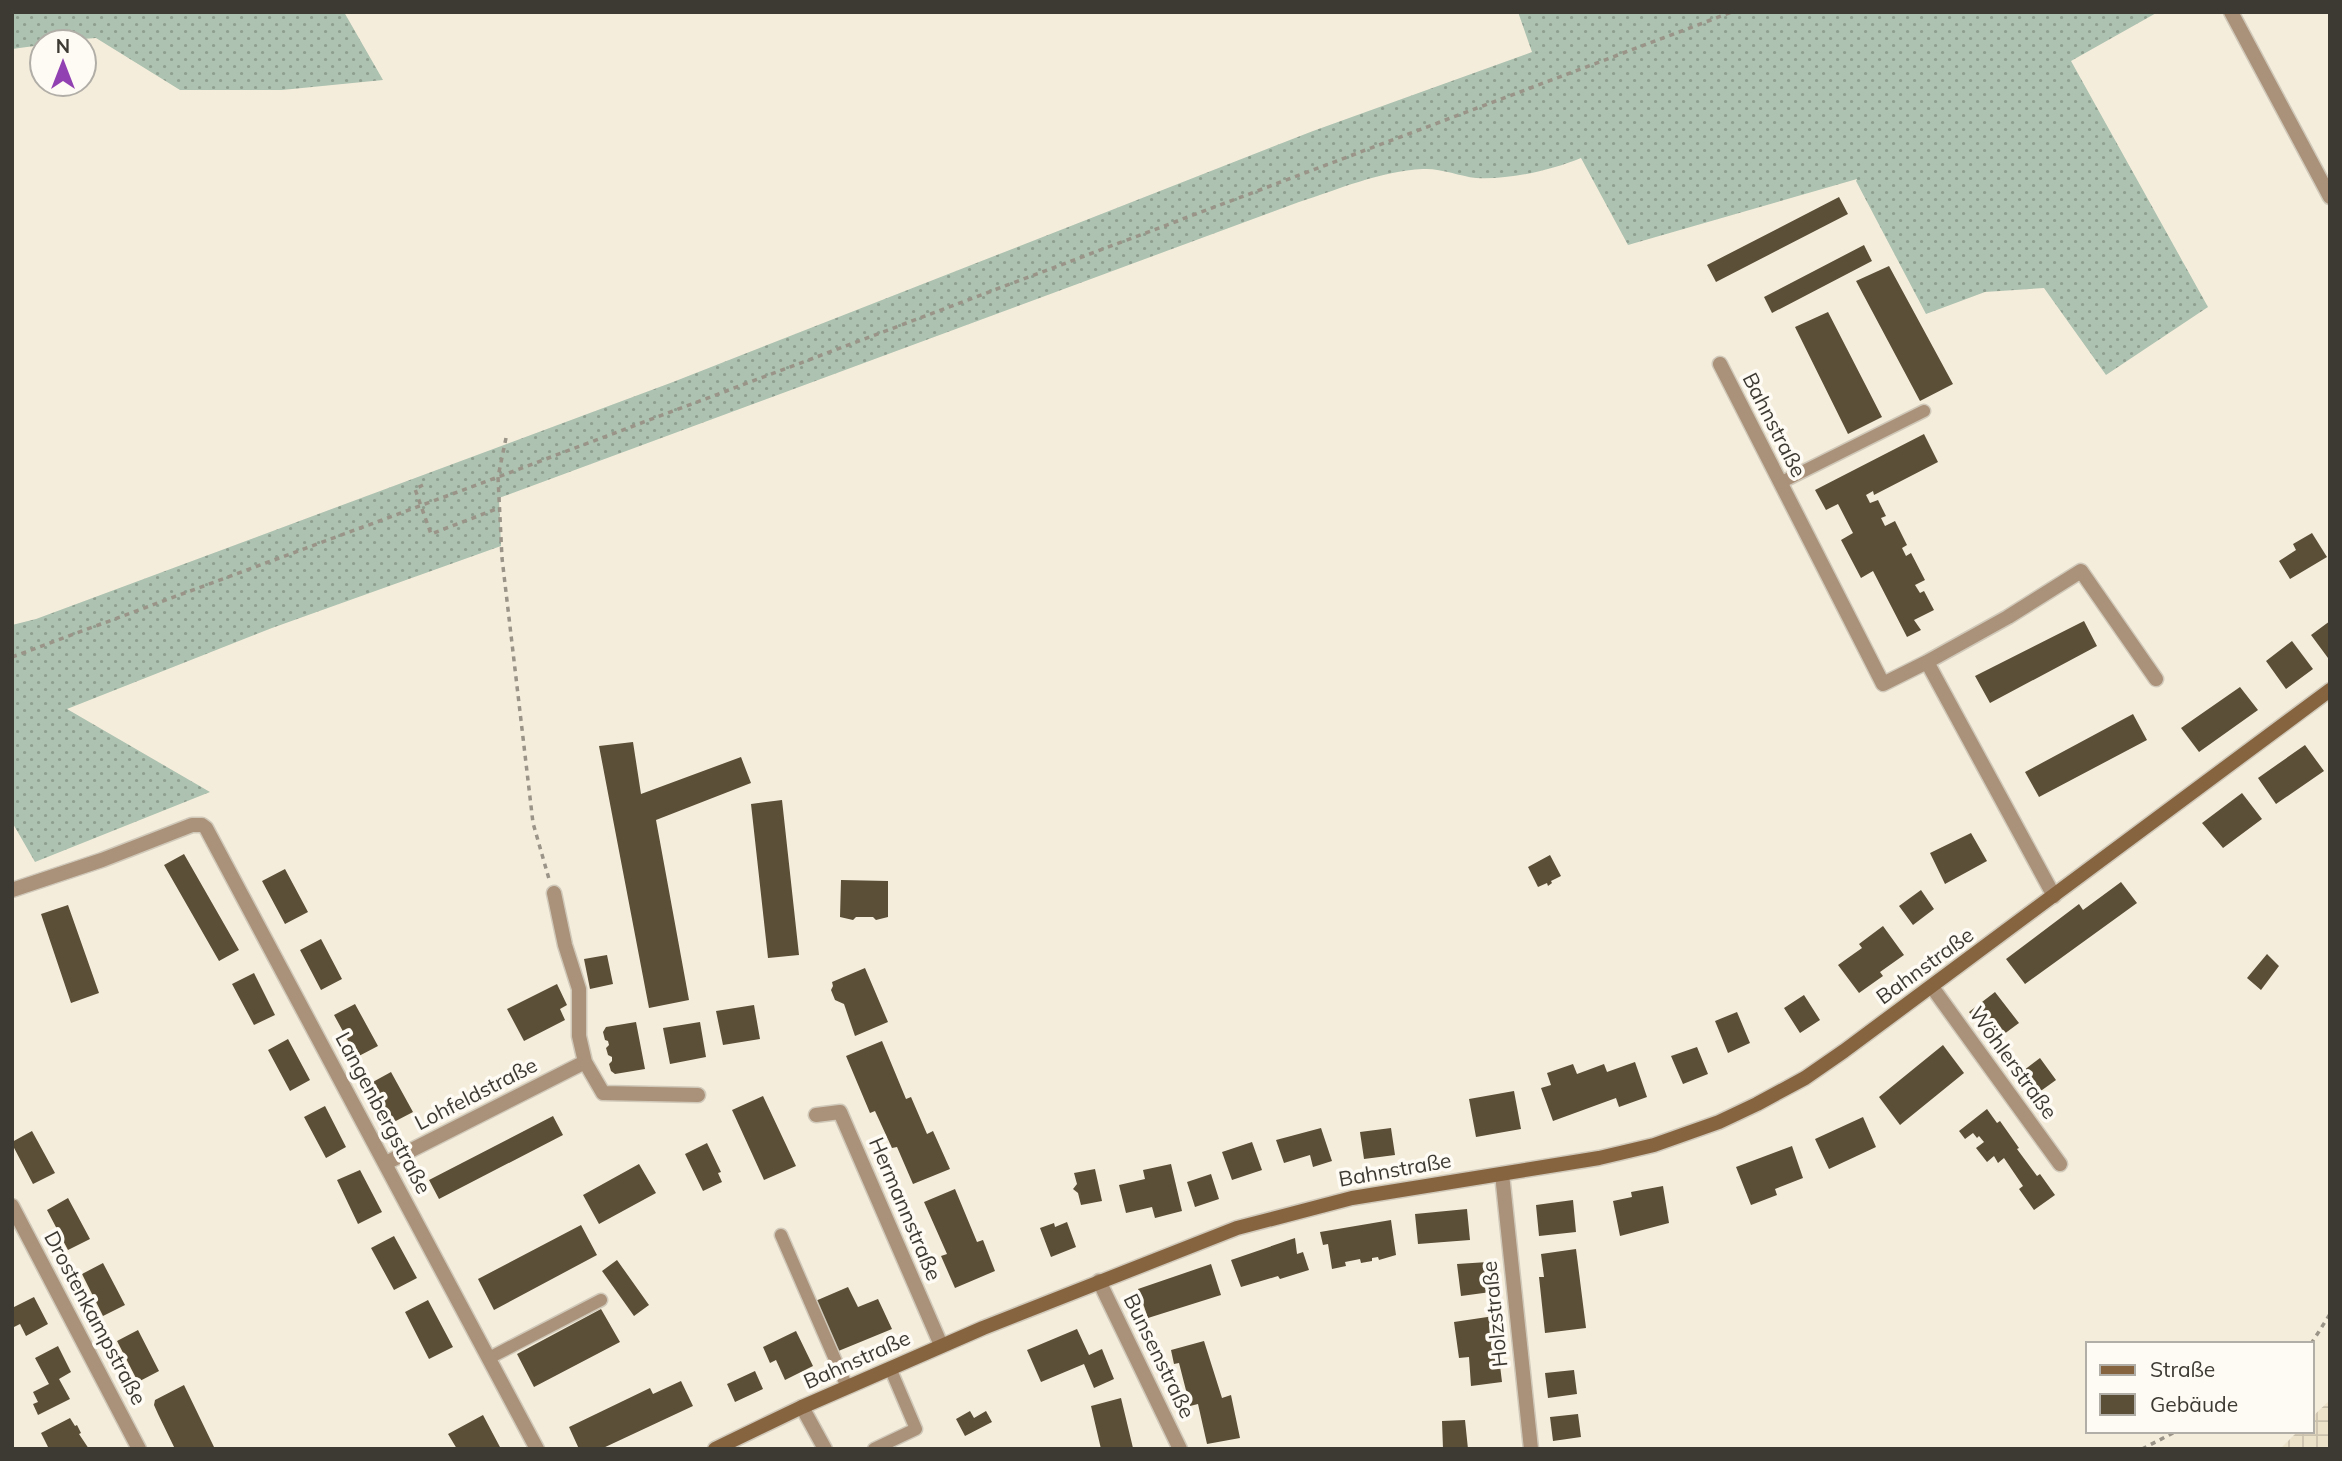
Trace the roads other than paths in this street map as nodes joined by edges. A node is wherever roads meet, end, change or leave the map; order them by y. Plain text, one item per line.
1 (2231, 12) edge
2 (2330, 197) edge
3 (1720, 364) dead end
4 (1924, 411) dead end
5 (1780, 482) junction
6 (1927, 662) junction
7 (2156, 679) dead end
8 (2330, 690) edge
9 (12, 890) edge
10 (554, 893) road end
11 (2053, 896) junction
12 (1932, 987) junction
13 (585, 1062) junction
14 (698, 1095) dead end
15 (816, 1115) dead end
16 (386, 1163) junction
17 (2060, 1164) dead end
18 (1502, 1174) junction
19 (12, 1206) edge
20 (781, 1235) dead end
21 (1099, 1281) junction
22 (601, 1300) dead end
23 (941, 1345) junction
24 (489, 1358) junction
25 (890, 1368) junction
26 (847, 1387) junction
27 (802, 1407) junction
28 (139, 1449) edge
29 (537, 1449) edge
30 (715, 1449) edge
31 (825, 1449) edge
32 (874, 1449) edge
33 (1180, 1449) edge
34 (1531, 1449) edge

1 - 2 street
3 - 5 street, Bahnstraße
4 - 5 lane
5 - 6 street, Bahnstraße
6 - 7 street, Bahnstraße
6 - 11 street
8 - 11 main road, Bahnstraße
9 - 16 street, Langenbergstraße
10 - 13 street
11 - 12 main road, Bahnstraße
12 - 17 street, Wöhlerstraße
12 - 18 main road, Bahnstraße
13 - 14 street
13 - 16 street, Lohfeldstraße
15 - 23 street, Hermannstraße
16 - 24 street, Langenbergstraße
18 - 21 main road, Bahnstraße
18 - 34 street, Holzstraße
19 - 28 street, Drostenkampstraße
20 - 26 lane
21 - 23 main road, Bahnstraße
21 - 33 street, Bunsenstraße
22 - 24 lane
23 - 25 main road, Bahnstraße
24 - 29 street, Langenbergstraße
25 - 26 main road, Bahnstraße
25 - 32 lane
26 - 27 main road, Bahnstraße
27 - 30 main road, Bahnstraße
27 - 31 street

